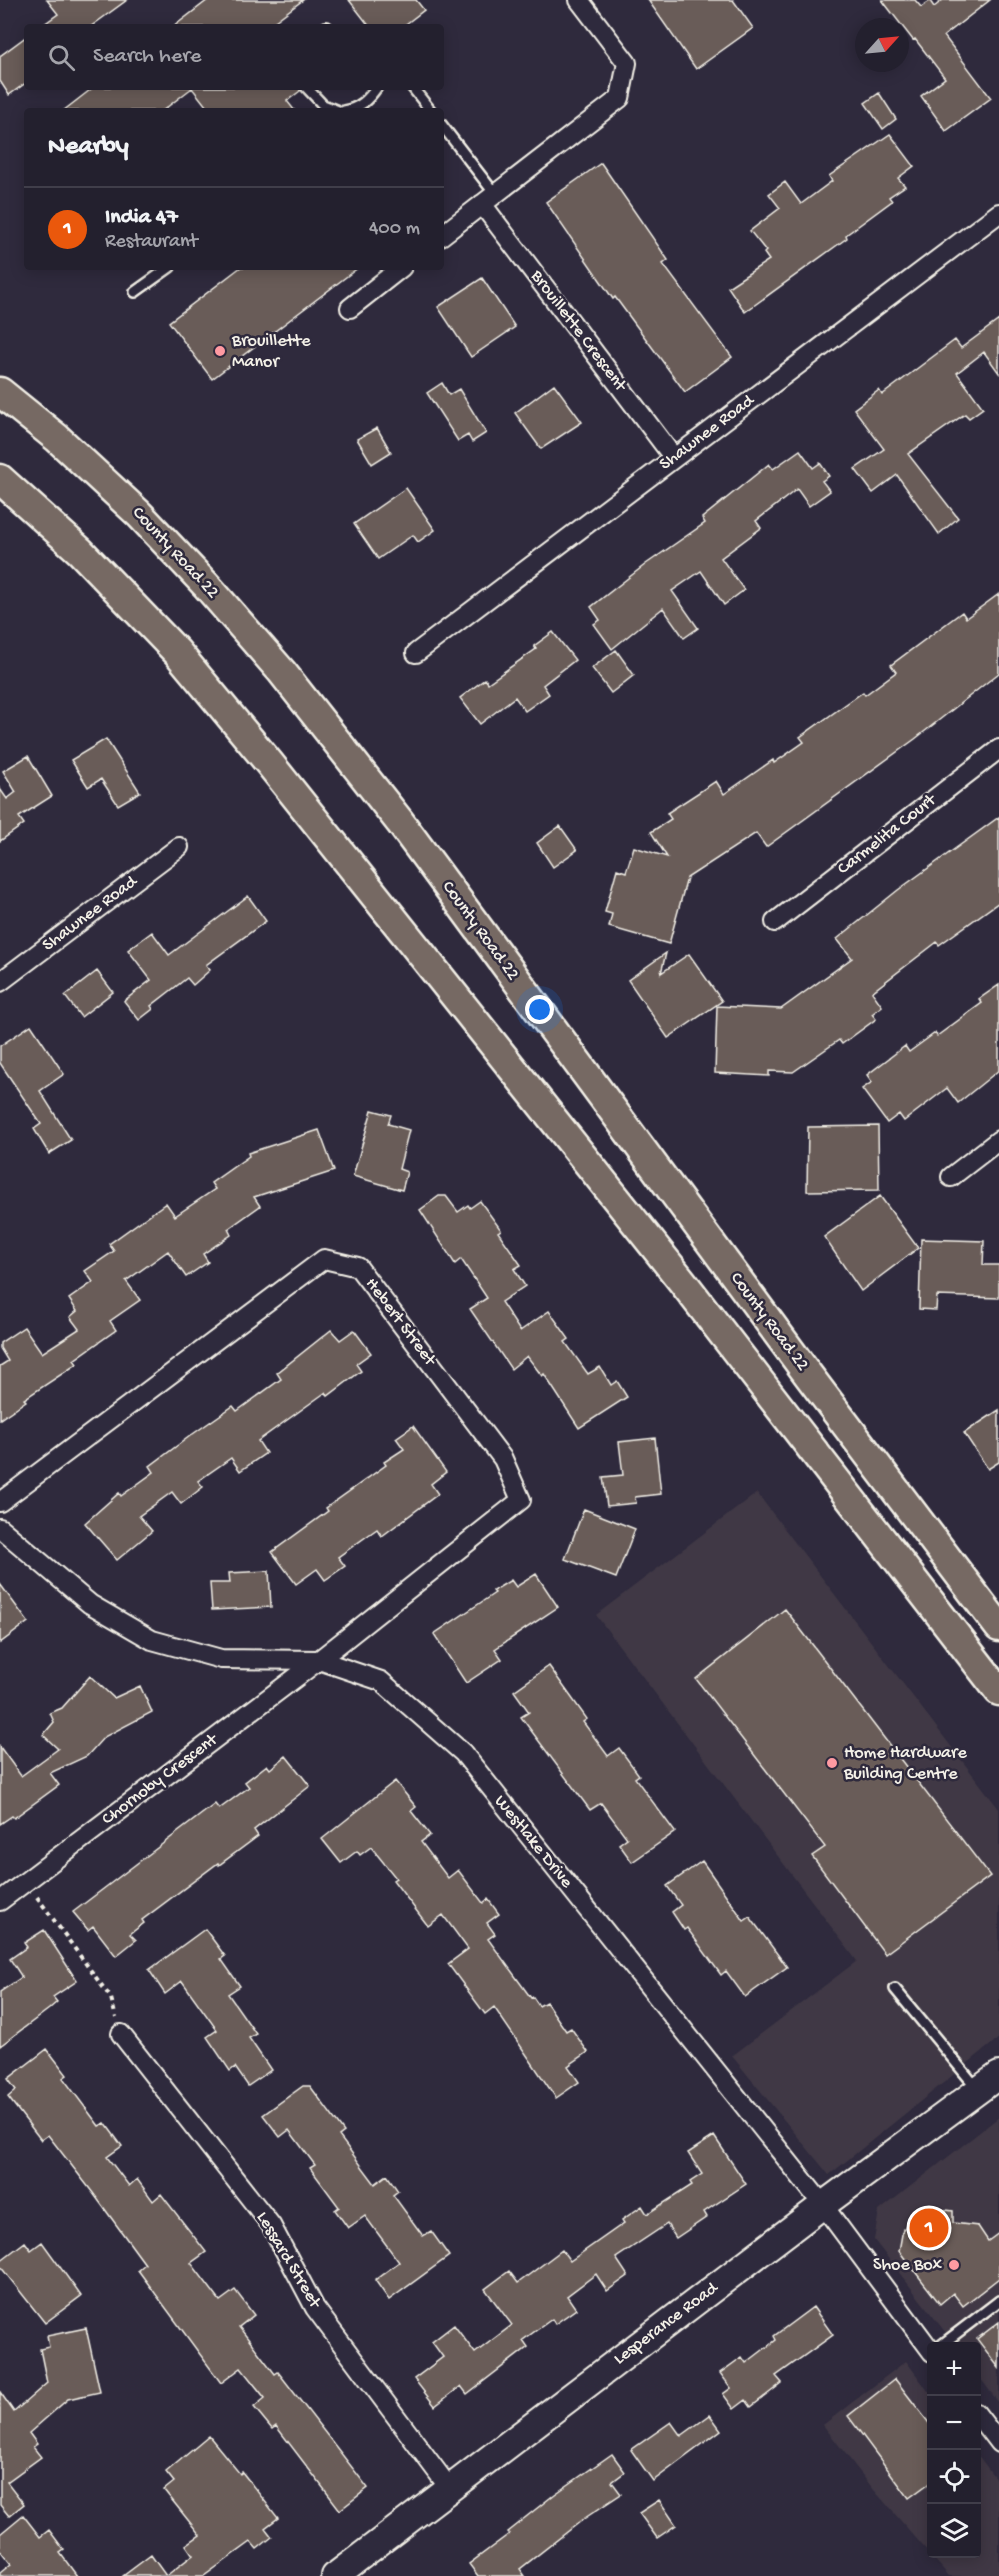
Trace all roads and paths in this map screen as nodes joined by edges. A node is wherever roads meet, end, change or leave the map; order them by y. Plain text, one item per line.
1 (579, 0) edge
2 (309, 90) edge
3 (375, 90) edge
4 (414, 90) edge
5 (330, 108) edge
6 (356, 108) edge
7 (429, 108) edge
8 (444, 129) edge
9 (489, 199) junction
10 (999, 213) edge
11 (444, 234) edge
12 (166, 270) edge
13 (398, 270) edge
14 (135, 292) dead end
15 (350, 308) dead end
16 (0, 392) edge
17 (674, 458) junction
18 (0, 479) edge
19 (416, 653) dead end
20 (999, 749) edge
21 (179, 847) dead end
22 (775, 922) dead end
23 (0, 982) edge
24 (999, 1140) edge
25 (951, 1177) dead end
26 (0, 1502) edge
27 (0, 1528) edge
28 (999, 1627) edge
29 (319, 1660) junction
30 (999, 1690) edge
31 (26, 1882) junction
32 (0, 1901) edge
33 (895, 1989) dead end
34 (121, 2034) joint
35 (989, 2082) edge
36 (823, 2205) junction
37 (999, 2301) edge
38 (945, 2342) edge
39 (927, 2345) edge
40 (981, 2420) edge
41 (999, 2443) edge
42 (450, 2488) junction
43 (335, 2576) edge

1 - 9 street
2 - 5 lane
3 - 6 lane
4 - 7 lane
8 - 9 lane
9 - 11 street
9 - 17 street, Brouillette Crescent
10 - 17 street, Shawnee Road
12 - 14 lane
13 - 15 street
16 - 28 main road, County Road 22
17 - 19 street, Shawnee Road
18 - 30 main road
20 - 22 street, Carmelita Court
21 - 23 street, Shawnee Road
24 - 25 street
26 - 29 street, Hebert Street
27 - 29 street, Westlake Drive
29 - 31 street, Chornoby Crescent
29 - 36 street, Westlake Drive
31 - 32 street, Chornoby Crescent
31 - 34 path
33 - 35 lane
34 - 42 street, Lessard Street
35 - 36 street, Lesperance Road
36 - 39 street, Westlake Drive
36 - 42 street, Lesperance Road
37 - 38 lane
40 - 41 street
42 - 43 street, Lesperance Road

